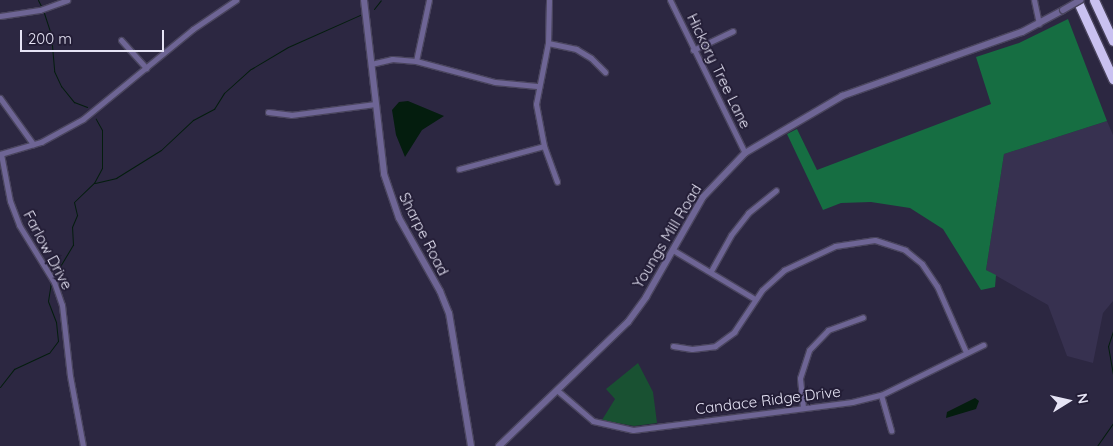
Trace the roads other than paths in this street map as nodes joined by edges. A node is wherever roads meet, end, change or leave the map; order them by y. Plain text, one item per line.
1 (67, 0) edge
2 (364, 0) edge
3 (429, 0) edge
4 (550, 0) edge
5 (670, 0) edge
6 (1034, 0) edge
7 (1078, 0) edge
8 (1094, 0) edge
9 (233, 1) edge
10 (0, 16) edge
11 (1039, 23) junction
12 (733, 31) dead end
13 (121, 40) dead end
14 (1113, 41) edge
15 (548, 43) junction
16 (694, 50) junction
17 (416, 61) junction
18 (370, 64) junction
19 (146, 68) junction
20 (604, 72) dead end
21 (1113, 79) edge
22 (537, 86) junction
23 (0, 98) edge
24 (375, 104) junction
25 (268, 112) dead end
26 (33, 144) junction
27 (544, 146) junction
28 (745, 153) junction
29 (0, 154) edge
30 (459, 170) dead end
31 (558, 182) dead end
32 (776, 190) dead end
33 (673, 250) junction
34 (711, 271) junction
35 (755, 299) junction
36 (863, 317) dead end
37 (983, 345) dead end
38 (673, 346) dead end
39 (966, 352) junction
40 (558, 391) junction
41 (881, 395) junction
42 (803, 408) junction
43 (891, 431) dead end
44 (84, 446) edge
45 (472, 446) edge
46 (499, 446) edge

1 - 10 street
2 - 18 street, Sharpe Road
3 - 17 street
4 - 15 street
5 - 16 street, Hickory Tree Lane
6 - 11 street
7 - 11 street, Youngs Mill Road, bridge
7 - 21 highway
8 - 14 highway
9 - 19 street
11 - 28 street, Youngs Mill Road
12 - 16 street
13 - 19 street
15 - 20 street
15 - 22 street
16 - 28 street, Hickory Tree Lane
17 - 18 street
17 - 22 street
18 - 24 street, Sharpe Road
19 - 26 street
22 - 27 street
23 - 26 street
24 - 25 street
24 - 45 street, Sharpe Road
26 - 29 street
27 - 30 street
27 - 31 street
28 - 33 street, Youngs Mill Road
29 - 44 street, Farlow Drive
32 - 34 street
33 - 34 street
33 - 40 street, Youngs Mill Road
34 - 35 street
35 - 38 street
35 - 39 street
36 - 42 street
37 - 39 street, Candace Ridge Drive
39 - 41 street, Candace Ridge Drive
40 - 42 street, Candace Ridge Drive
40 - 46 street, Youngs Mill Road
41 - 42 street, Candace Ridge Drive
41 - 43 street

